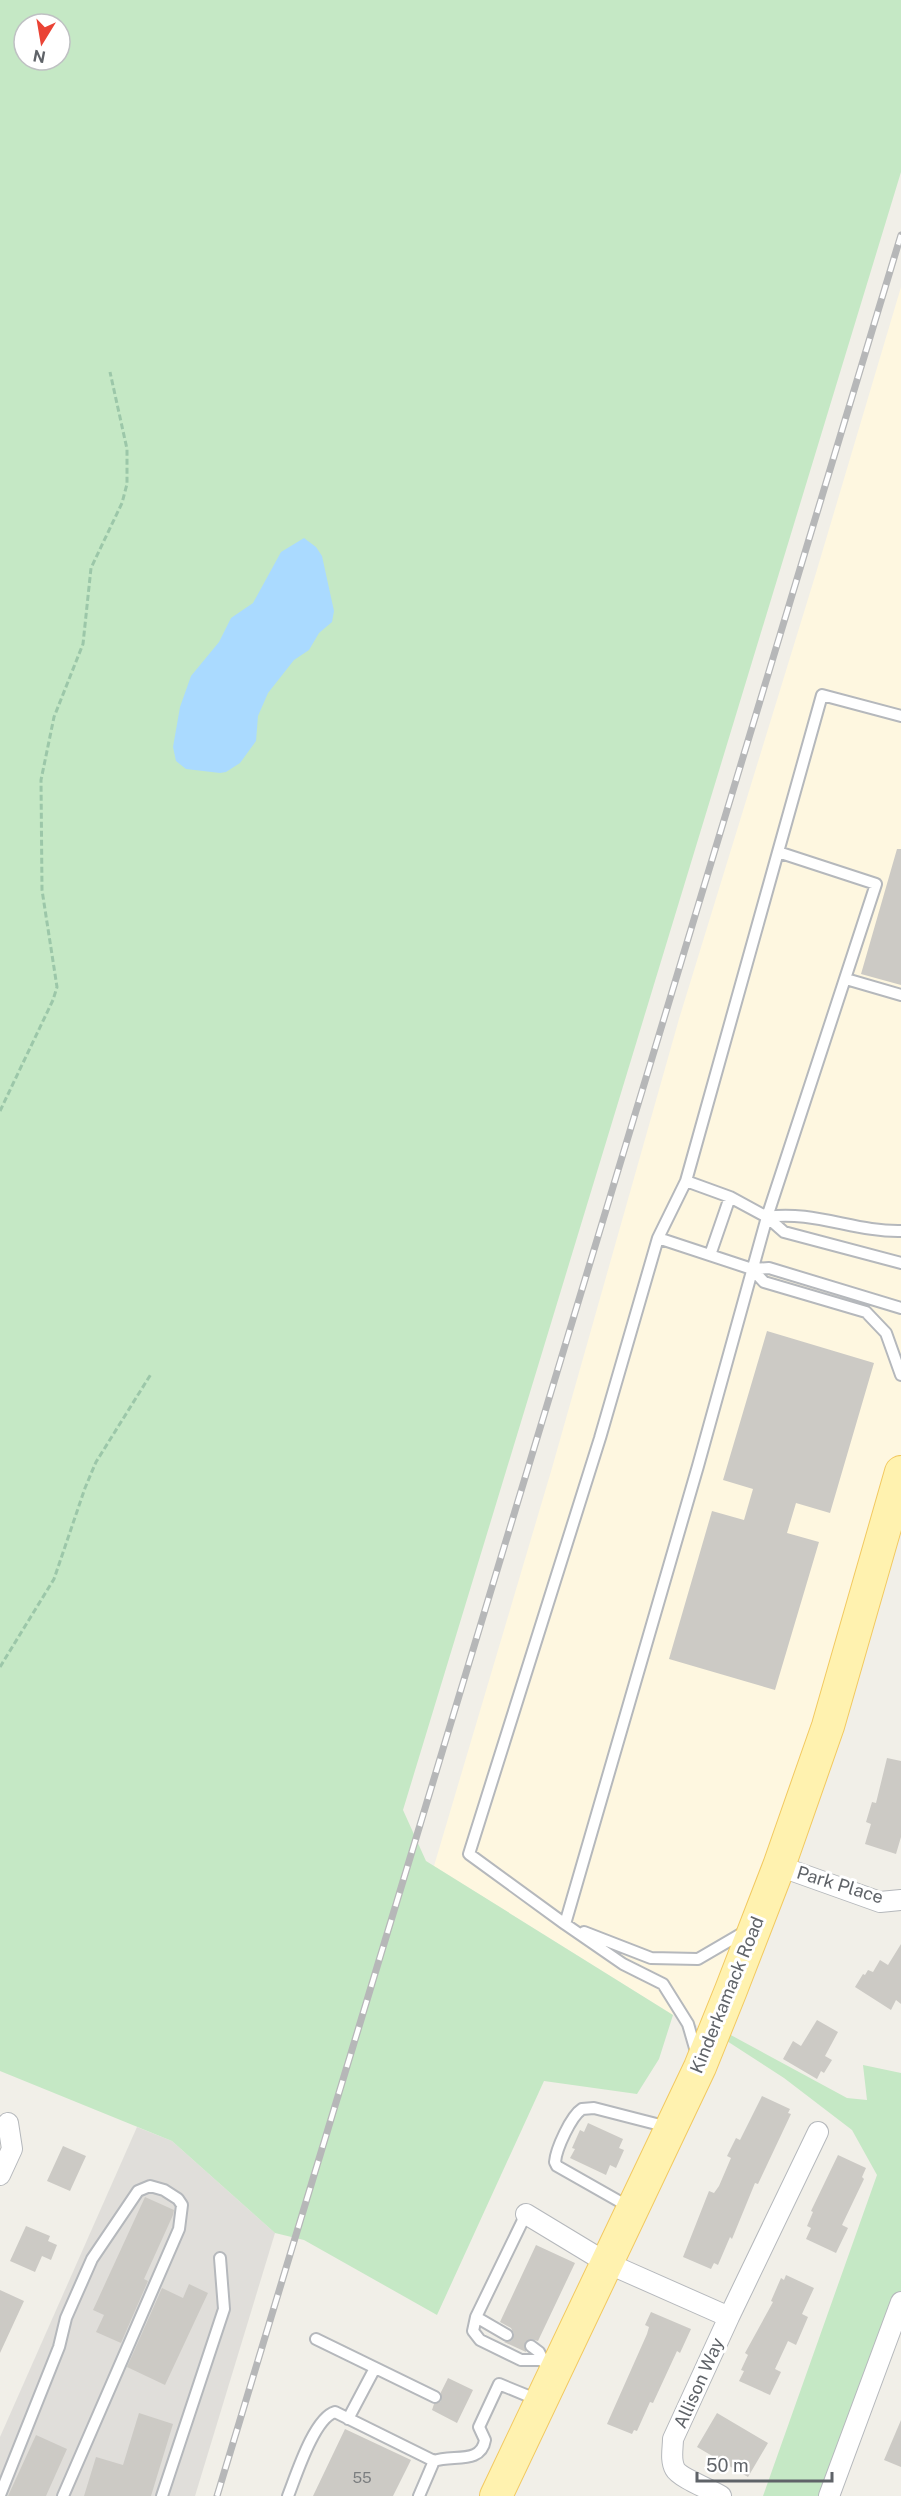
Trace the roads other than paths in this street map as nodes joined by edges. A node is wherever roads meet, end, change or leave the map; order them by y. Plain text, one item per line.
1 (901, 716) edge
2 (778, 852) junction
3 (846, 979) junction
4 (901, 995) edge
5 (687, 1181) junction
6 (730, 1197) junction
7 (767, 1217) junction
8 (901, 1231) edge
9 (658, 1238) junction
10 (710, 1255) junction
11 (901, 1263) edge
12 (752, 1269) junction
13 (901, 1308) edge
14 (901, 1375) edge
15 (901, 1472) edge
16 (779, 1866) junction
17 (901, 1900) edge
18 (565, 1924) junction
19 (755, 1926) junction
20 (700, 2067) junction
21 (8, 2123) dead end
22 (671, 2128) junction
23 (818, 2132) dead end
24 (0, 2175) edge
25 (633, 2208) junction
26 (526, 2214) joint
27 (220, 2258) dead end
28 (607, 2263) junction
29 (901, 2302) edge
30 (476, 2317) junction
31 (729, 2317) junction
32 (507, 2335) dead end
33 (316, 2339) dead end
34 (531, 2346) dead end
35 (549, 2366) junction
36 (375, 2368) junction
37 (435, 2397) dead end
38 (541, 2401) junction
39 (348, 2419) junction
40 (434, 2461) junction
41 (0, 2495) edge
42 (63, 2496) edge
43 (162, 2496) edge
44 (288, 2496) edge
45 (419, 2496) edge
46 (496, 2496) edge
47 (721, 2496) edge
48 (829, 2496) edge

1 - 2 lane
2 - 3 lane
2 - 5 lane
3 - 4 lane
3 - 7 lane
5 - 6 lane
5 - 9 lane
6 - 7 lane
6 - 10 lane
7 - 8 lane
7 - 11 lane
7 - 12 lane
9 - 10 lane
9 - 18 lane
10 - 12 lane
12 - 13 lane
12 - 14 lane
12 - 18 lane
15 - 16 main road, Kinderkamack Road
16 - 17 street, Park Place
16 - 19 main road, Kinderkamack Road
18 - 19 lane
18 - 20 lane
19 - 20 main road, Kinderkamack Road
20 - 22 main road, Kinderkamack Road
21 - 24 street
22 - 25 main road, Kinderkamack Road
22 - 25 lane
23 - 31 street, Allison Way
25 - 28 main road, Kinderkamack Road
26 - 28 street, Allison Way
26 - 30 lane
27 - 43 lane
28 - 31 street, Allison Way
28 - 35 main road, Kinderkamack Road
29 - 48 street
30 - 32 lane
30 - 35 lane
31 - 47 street, Allison Way
33 - 36 lane
34 - 35 lane
35 - 38 main road, Kinderkamack Road
36 - 37 lane
36 - 39 lane
38 - 40 lane
38 - 46 main road, Kinderkamack Road
39 - 40 lane
39 - 44 lane
40 - 45 lane
41 - 42 lane

